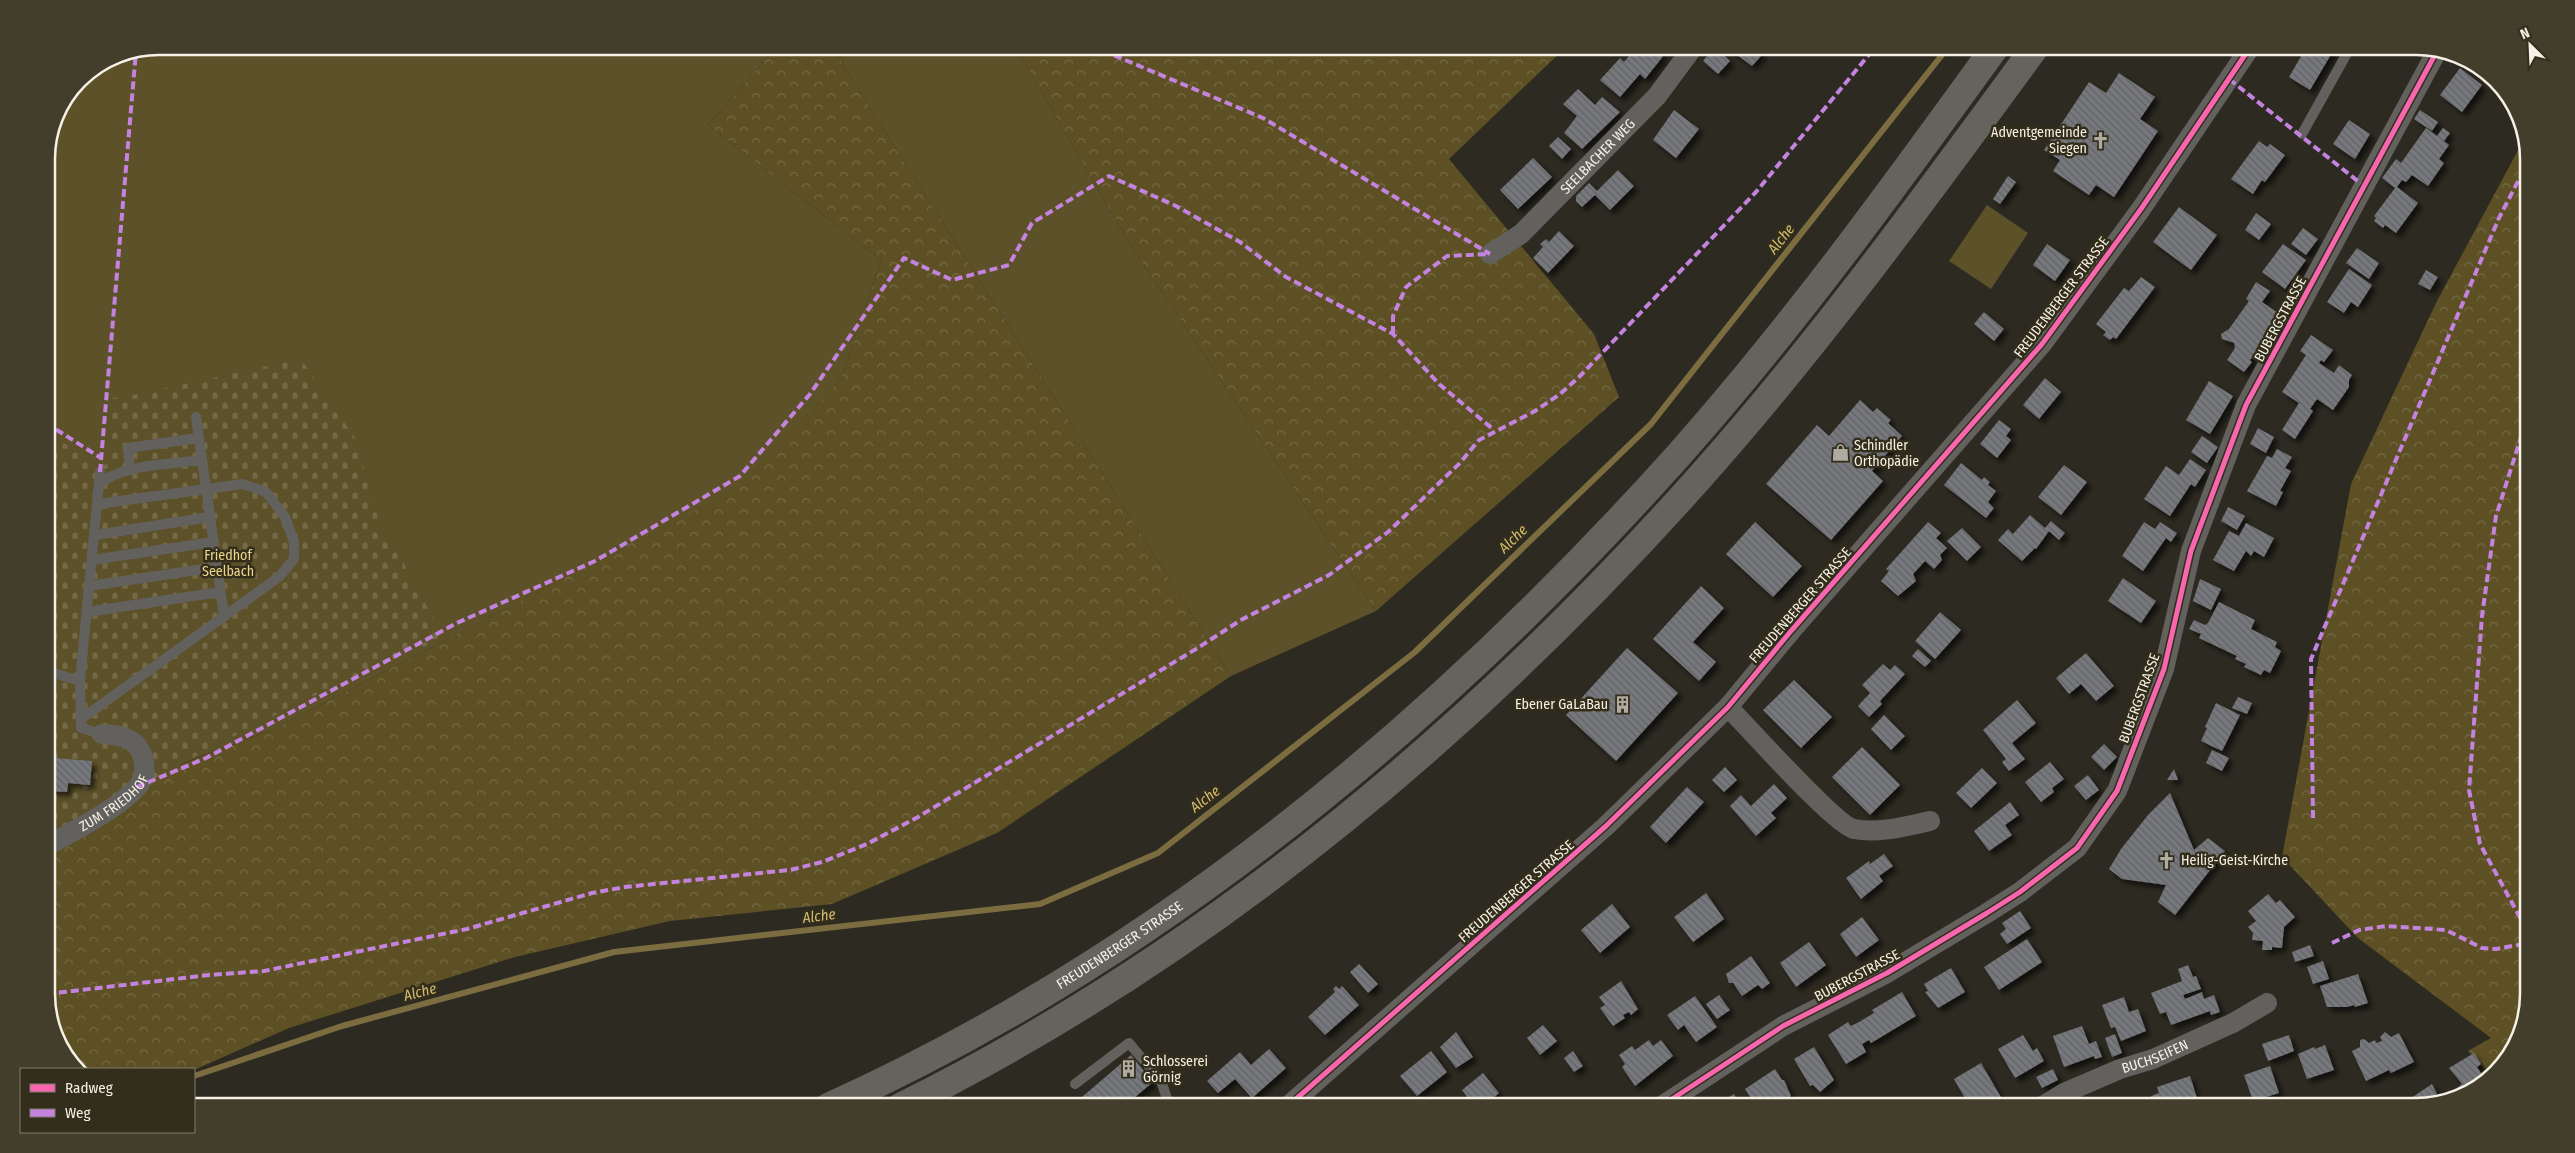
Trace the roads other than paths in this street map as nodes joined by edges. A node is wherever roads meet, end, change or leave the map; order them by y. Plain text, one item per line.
1 (1687, 55) edge
2 (1990, 55) edge
3 (2029, 55) edge
4 (2245, 55) edge
5 (2346, 55) edge
6 (2433, 57) edge
7 (2302, 134) dead end
8 (1490, 254) dead end
9 (196, 417) dead end
10 (198, 438) junction
11 (202, 460) junction
12 (130, 470) junction
13 (100, 472) dead end
14 (99, 485) junction
15 (206, 487) junction
16 (98, 504) junction
17 (210, 517) junction
18 (95, 535) junction
19 (214, 542) junction
20 (92, 560) junction
21 (217, 567) junction
22 (89, 586) junction
23 (220, 592) junction
24 (87, 612) junction
25 (224, 616) junction
26 (55, 674) edge
27 (80, 681) junction
28 (1728, 707) junction
29 (81, 719) junction
30 (102, 734) joint
31 (1930, 821) dead end
32 (55, 841) edge
33 (2267, 1003) dead end
34 (1075, 1084) dead end
35 (847, 1098) edge
36 (917, 1098) edge
37 (1167, 1098) edge
38 (1297, 1098) edge
39 (1674, 1098) edge
40 (2056, 1098) edge

1 - 8 street, SEELBACHER WEG
2 - 35 main road, FREUDENBERGER STRASSE
3 - 36 main road
4 - 28 street, FREUDENBERGER STRASSE
5 - 7 lane
6 - 39 street, BUBERGSTRASSE
9 - 10 lane
10 - 11 lane
10 - 12 lane
11 - 12 lane
11 - 15 lane
12 - 14 lane
13 - 14 lane
14 - 16 lane
15 - 16 lane
15 - 17 lane
15 - 25 lane
16 - 18 lane
17 - 18 lane
17 - 19 lane
18 - 20 lane
19 - 20 lane
19 - 21 lane
20 - 22 lane
21 - 22 lane
21 - 23 lane
22 - 24 lane
23 - 24 lane
23 - 25 lane
24 - 27 lane
25 - 29 lane
26 - 27 lane
27 - 29 lane
28 - 31 street
28 - 38 street, FREUDENBERGER STRASSE
29 - 30 lane
30 - 32 street, ZUM FRIEDHOF
33 - 40 street, BUCHSEIFEN
34 - 37 lane

